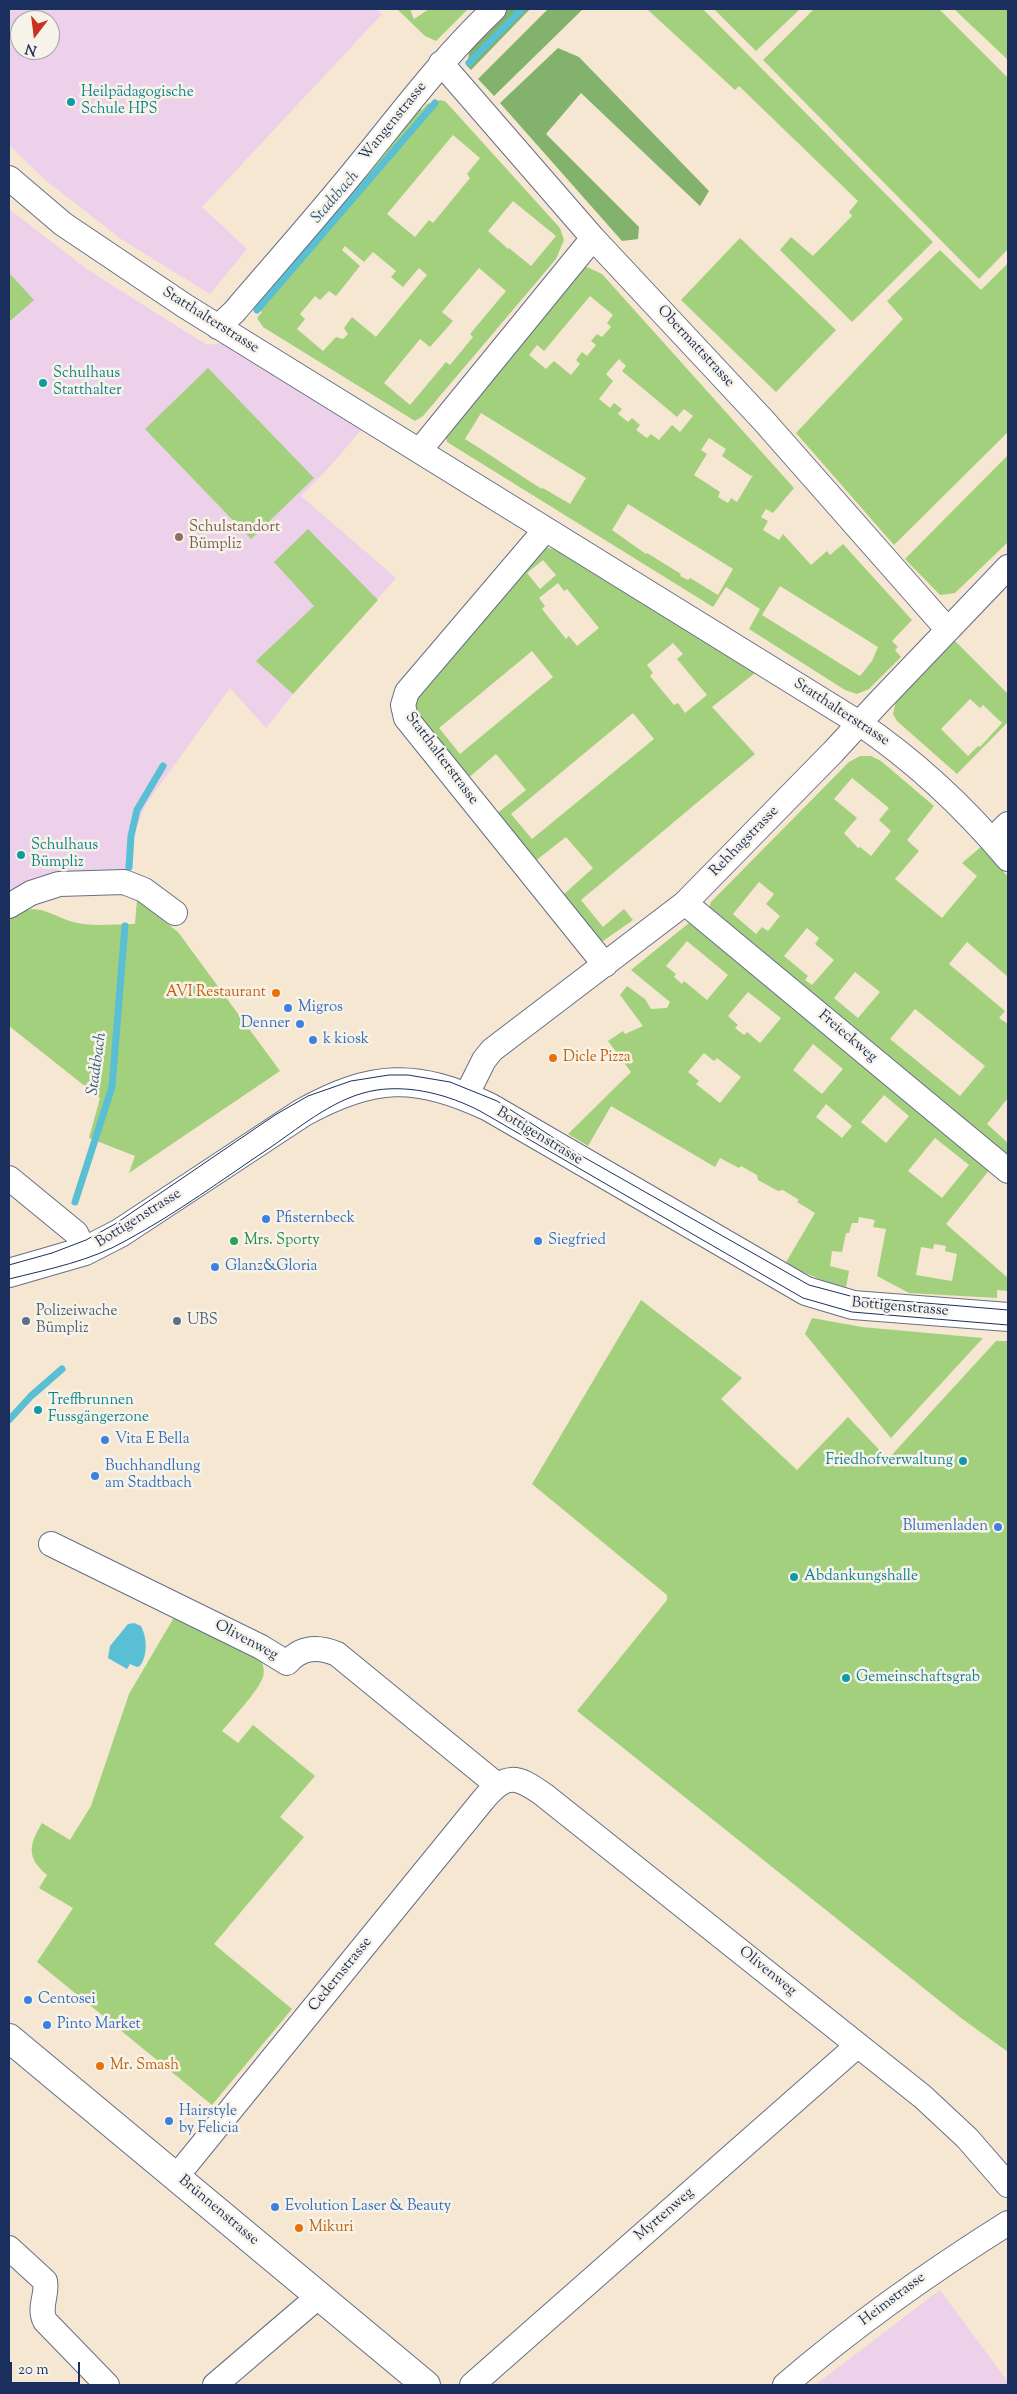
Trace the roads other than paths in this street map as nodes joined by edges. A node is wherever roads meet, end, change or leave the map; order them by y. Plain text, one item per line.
1 (494, 9) edge
2 (441, 63) junction
3 (9, 178) edge
4 (593, 238) junction
5 (218, 327) junction
6 (420, 450) junction
7 (545, 530) junction
8 (1008, 567) edge
9 (948, 630) junction
10 (859, 724) junction
11 (1000, 832) edge
12 (1008, 859) edge
13 (685, 903) junction
14 (9, 906) edge
15 (175, 913) dead end
16 (605, 965) junction
17 (466, 1096) junction
18 (1008, 1171) edge
19 (9, 1178) edge
20 (85, 1251) junction
21 (9, 1273) edge
22 (1008, 1317) edge
23 (51, 1544) dead end
24 (503, 1782) junction
25 (9, 2038) edge
26 (858, 2045) junction
27 (176, 2177) junction
28 (1008, 2185) edge
29 (1008, 2223) edge
30 (9, 2248) edge
31 (319, 2296) junction
32 (107, 2385) edge
33 (215, 2385) edge
34 (426, 2385) edge
35 (472, 2385) edge
36 (785, 2385) edge

1 - 2 street, Wangenstrasse
2 - 4 street, Obermattstrasse
2 - 5 street, Wangenstrasse
3 - 5 street, Statthalterstrasse
4 - 6 street
4 - 9 street, Obermattstrasse
5 - 6 street, Statthalterstrasse
6 - 7 street, Statthalterstrasse
7 - 10 street, Statthalterstrasse
7 - 16 street, Statthalterstrasse
8 - 9 street, Rehhagstrasse
9 - 10 street, Rehhagstrasse
10 - 11 street, Statthalterstrasse
10 - 13 street, Rehhagstrasse
11 - 12 street, Statthalterstrasse
13 - 16 street, Rehhagstrasse
13 - 18 street, Freieckweg
14 - 15 street
16 - 17 street, Rehhagstrasse
17 - 20 street, Bottigenstrasse
17 - 22 street, Bottigenstrasse
19 - 20 street
20 - 21 street, Bottigenstrasse
23 - 24 street, Olivenweg
24 - 26 street, Olivenweg
24 - 27 street, Cedernstrasse
25 - 27 street, Brünnenstrasse
26 - 28 street, Olivenweg
26 - 35 street, Myrtenweg
27 - 31 street, Brünnenstrasse
29 - 36 street, Heimstrasse
30 - 32 street
31 - 33 street
31 - 34 street, Brünnenstrasse

